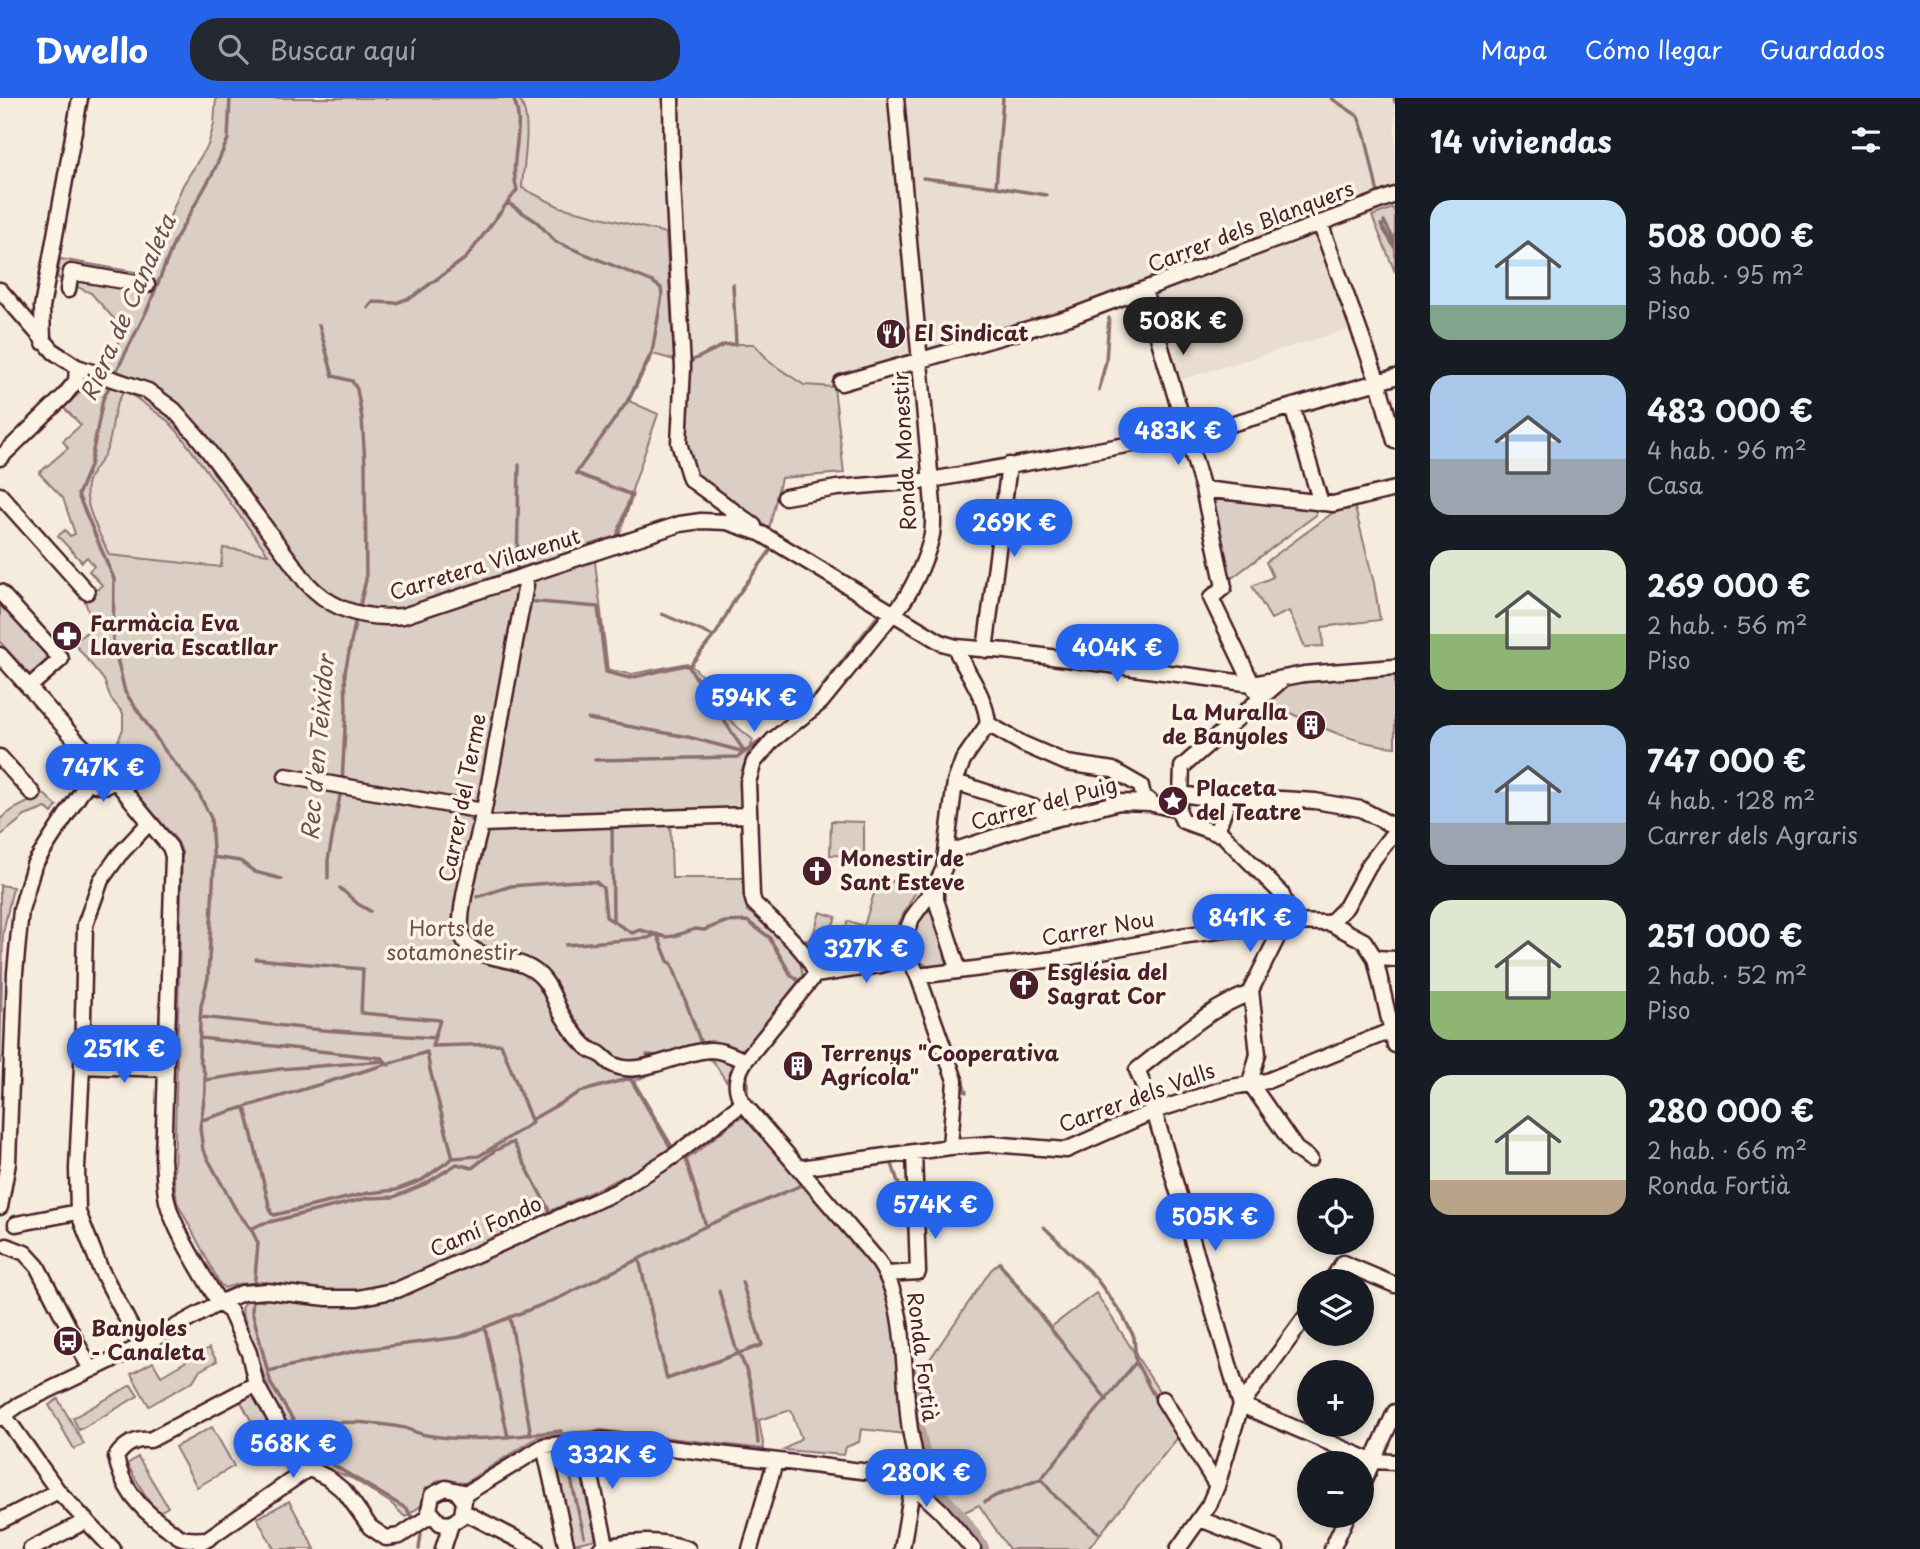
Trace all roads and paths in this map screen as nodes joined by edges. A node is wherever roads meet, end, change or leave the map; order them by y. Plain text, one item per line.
1 (80, 98) edge
2 (671, 98) edge
3 (896, 98) edge
4 (1395, 195) edge
5 (1320, 223) junction
6 (147, 285) dead end
7 (0, 290) edge
8 (68, 290) dead end
9 (1144, 290) junction
10 (42, 307) junction
11 (19, 313) junction
12 (43, 342) junction
13 (920, 360) junction
14 (77, 366) junction
15 (1395, 377) edge
16 (1378, 382) junction
17 (841, 383) dead end
18 (1292, 407) junction
19 (1188, 434) junction
20 (1395, 441) edge
21 (0, 458) edge
22 (1009, 465) junction
23 (931, 480) junction
24 (1203, 489) junction
25 (1395, 489) edge
26 (0, 495) edge
27 (785, 497) dead end
28 (1321, 503) junction
29 (762, 534) junction
30 (525, 576) junction
31 (0, 592) edge
32 (87, 592) dead end
33 (893, 613) junction
34 (956, 647) junction
35 (985, 650) junction
36 (0, 655) edge
37 (1395, 667) edge
38 (1285, 678) junction
39 (1252, 684) junction
40 (29, 687) junction
41 (1260, 700) junction
42 (988, 724) junction
43 (0, 757) edge
44 (94, 758) junction
45 (286, 776) dead end
46 (114, 779) junction
47 (89, 780) junction
48 (955, 782) junction
49 (33, 794) dead end
50 (1181, 794) junction
51 (1234, 800) junction
52 (1153, 804) junction
53 (1028, 805) junction
54 (1178, 810) junction
55 (749, 815) junction
56 (1065, 817) junction
57 (482, 818) junction
58 (149, 823) junction
59 (1023, 828) junction
60 (1395, 829) edge
61 (1220, 835) junction
62 (947, 853) junction
63 (936, 885) junction
64 (1285, 922) junction
65 (1330, 923) junction
66 (909, 957) junction
67 (1375, 957) junction
68 (1395, 959) edge
69 (959, 971) junction
70 (815, 975) junction
71 (918, 976) junction
72 (1251, 993) junction
73 (1394, 1035) edge
74 (745, 1061) junction
75 (82, 1066) junction
76 (166, 1069) junction
77 (1250, 1083) junction
78 (743, 1103) junction
79 (1154, 1111) junction
80 (950, 1147) junction
81 (914, 1152) junction
82 (1310, 1159) dead end
83 (800, 1168) junction
84 (0, 1208) edge
85 (78, 1212) junction
86 (16, 1223) junction
87 (2, 1248) edge
88 (1339, 1269) edge
89 (1357, 1269) edge
90 (887, 1274) junction
91 (1374, 1276) edge
92 (1395, 1285) edge
93 (219, 1303) junction
94 (1297, 1328) edge
95 (141, 1346) junction
96 (91, 1370) junction
97 (256, 1384) junction
98 (1163, 1399) dead end
99 (1241, 1405) junction
100 (1395, 1412) edge
101 (2, 1416) edge
102 (583, 1441) junction
103 (544, 1446) junction
104 (1349, 1451) edge
105 (1374, 1457) edge
106 (1374, 1461) edge
107 (775, 1462) junction
108 (1395, 1462) edge
109 (308, 1469) junction
110 (903, 1476) junction
111 (1217, 1486) junction
112 (58, 1492) junction
113 (463, 1499) junction
114 (908, 1510) junction
115 (941, 1511) junction
116 (431, 1515) junction
117 (1200, 1519) junction
118 (0, 1521) edge
119 (86, 1521) junction
120 (451, 1524) junction
121 (1342, 1528) edge
122 (208, 1539) junction
123 (604, 1548) edge
124 (31, 1549) edge
125 (113, 1549) edge
126 (194, 1549) edge
127 (443, 1549) edge
128 (536, 1549) edge
129 (567, 1549) edge
130 (688, 1549) edge
131 (750, 1549) edge
132 (902, 1549) edge
133 (973, 1549) edge
134 (1178, 1549) edge
135 (1276, 1549) edge
136 (1332, 1549) edge

1 - 10 street
2 - 29 street
3 - 13 street, Ronda Monestir
4 - 5 street, Carrer dels Blanquers
5 - 9 street, Carrer dels Blanquers
5 - 16 street
6 - 8 street
7 - 11 street, Carretera Vilavenut
9 - 13 street, Carrer dels Blanquers
9 - 19 street
10 - 11 street
10 - 12 street
11 - 12 street, Carretera Vilavenut
12 - 14 street, Carretera Vilavenut
13 - 17 street, Carrer dels Blanquers
13 - 23 street, Ronda Monestir
14 - 21 street
14 - 30 street, Carretera Vilavenut
15 - 16 street
16 - 18 street
16 - 20 street
18 - 19 street
18 - 28 street
19 - 22 street
19 - 24 street
22 - 23 street
22 - 35 street
23 - 27 street
23 - 33 street, Ronda Monestir
24 - 28 street
24 - 39 street
25 - 28 street
26 - 32 street
29 - 30 street, Carretera Vilavenut
29 - 33 street, Carretera Vilavenut
30 - 57 street, Carrer del Terme
31 - 40 street
33 - 34 street, Carretera Vilavenut
33 - 55 street, Ronda Monestir
34 - 35 street, Carretera Vilavenut
34 - 42 street
35 - 39 street, Carretera Vilavenut
36 - 40 street
37 - 38 street, Carretera Vilavenut
38 - 39 street, Carretera Vilavenut
38 - 41 street
39 - 41 street
40 - 44 street
41 - 50 street
42 - 48 street
42 - 52 street
43 - 49 street
44 - 46 street
44 - 47 street
45 - 57 street
46 - 47 street
46 - 58 street
47 - 84 street
48 - 53 street
48 - 62 street
50 - 51 street
50 - 54 street
51 - 60 street
51 - 61 street
52 - 54 street, Carrer del Puig
52 - 56 street, Carrer del Puig
53 - 56 street
53 - 59 street
54 - 61 street
55 - 57 street
55 - 70 street, Ronda Monestir
56 - 59 street, Carrer del Puig
57 - 74 street, Carrer del Terme
58 - 75 street
58 - 76 street
59 - 62 street, Carrer del Puig
60 - 65 street
61 - 64 street
62 - 63 street
63 - 66 street
63 - 69 street
64 - 65 street, Carrer Nou
64 - 69 street, Carrer Nou
64 - 72 street
65 - 67 street
66 - 70 street
66 - 71 street
67 - 68 street
67 - 73 street
69 - 71 street, Carrer Nou
70 - 74 street
71 - 80 street
72 - 77 street
72 - 79 street
73 - 77 street, Carrer dels Valls
74 - 78 street
75 - 76 street
75 - 85 street
76 - 93 street
77 - 79 street, Carrer dels Valls
77 - 82 street
78 - 83 street, Ronda Fortià
78 - 93 street, Camí Fondo
79 - 80 street, Carrer dels Valls
79 - 99 street
80 - 81 street, Carrer dels Valls
81 - 83 street, Carrer dels Valls
81 - 90 street
83 - 90 street, Ronda Fortià
84 - 86 street
85 - 86 street
85 - 95 street
86 - 87 street
87 - 96 street
88 - 89 street
90 - 110 street, Ronda Fortià
91 - 92 street
93 - 95 street, Camí Fondo
93 - 97 street
94 - 99 street
95 - 96 street, Camí Fondo
96 - 101 street, Camí Fondo
97 - 109 street
97 - 122 street
98 - 111 street
99 - 104 street
99 - 111 street
100 - 105 street
101 - 112 street
102 - 103 street
102 - 107 street
102 - 123 street
103 - 113 street
103 - 129 street
106 - 108 street
107 - 110 street
107 - 131 street
109 - 116 street
109 - 122 street
110 - 114 street
110 - 115 street
111 - 117 street
112 - 118 street
112 - 119 street
113 - 116 street
113 - 120 street
113 - 128 street
114 - 115 street
114 - 132 street
115 - 133 street
116 - 120 street
117 - 134 street
117 - 135 street
119 - 124 street
119 - 125 street
120 - 127 street
121 - 136 street
122 - 126 street
123 - 130 street

